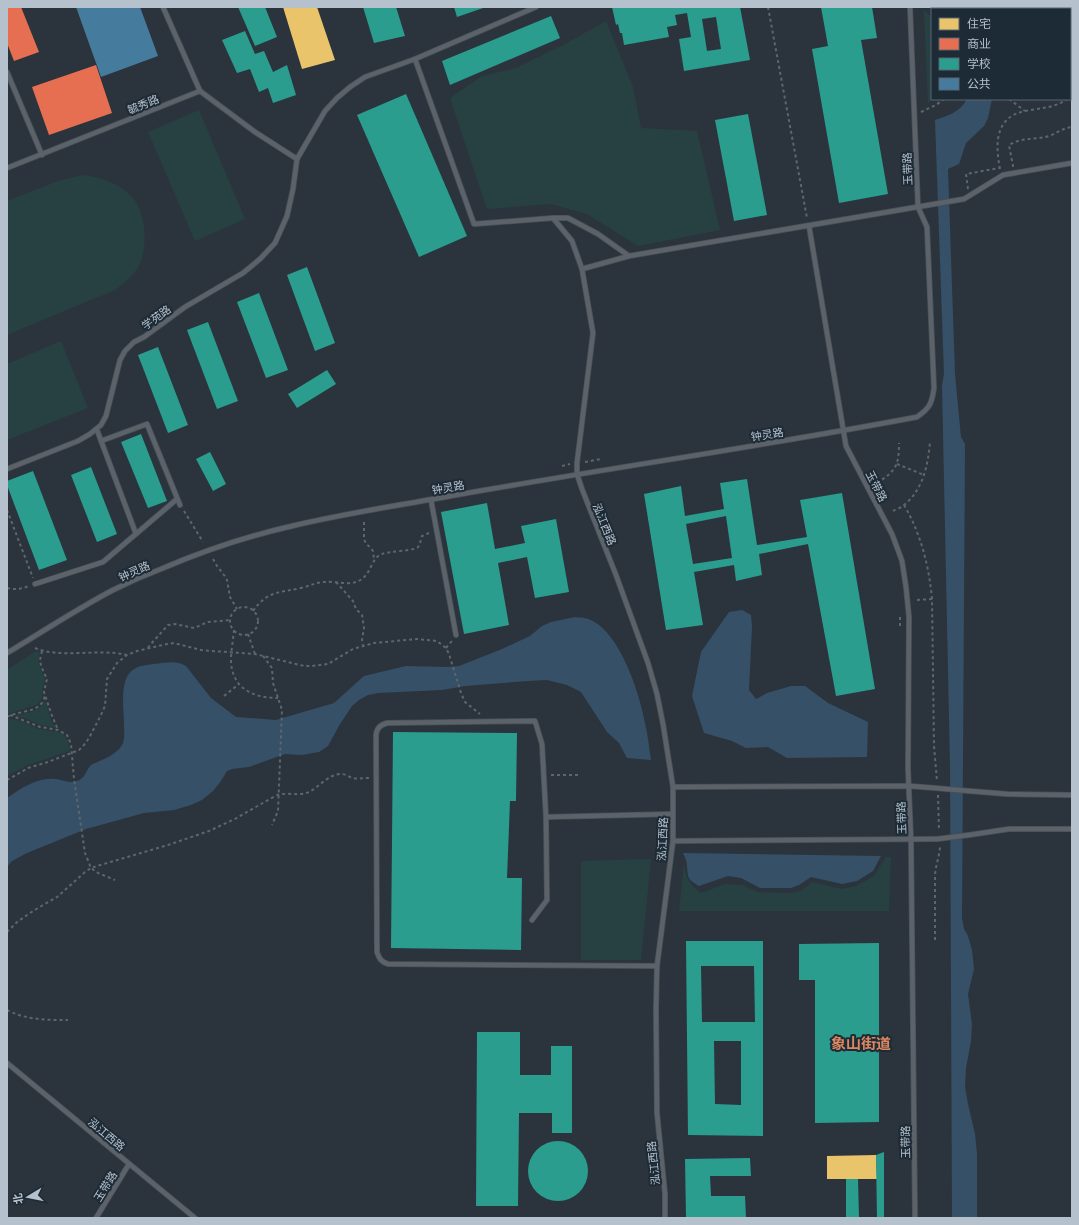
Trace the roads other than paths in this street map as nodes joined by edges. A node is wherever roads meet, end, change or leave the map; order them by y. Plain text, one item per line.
1 (163, 7) edge
2 (536, 7) edge
3 (910, 7) edge
4 (415, 59) junction
5 (7, 72) edge
6 (200, 91) junction
7 (42, 154) junction
8 (297, 159) junction
9 (1072, 163) edge
10 (7, 168) edge
11 (918, 207) junction
12 (553, 218) junction
13 (809, 226) junction
14 (629, 256) junction
15 (582, 269) junction
16 (917, 417) joint
17 (97, 430) junction
18 (843, 431) junction
19 (101, 441) junction
20 (7, 469) edge
21 (577, 474) junction
22 (177, 499) junction
23 (431, 500) junction
24 (180, 505) road end
25 (136, 534) junction
26 (35, 584) road end
27 (456, 635) dead end
28 (7, 653) edge
29 (909, 786) junction
30 (673, 787) junction
31 (1072, 795) edge
32 (673, 814) junction
33 (546, 817) junction
34 (1072, 829) edge
35 (911, 840) junction
36 (673, 841) junction
37 (532, 920) dead end
38 (657, 966) junction
39 (7, 1063) edge
40 (129, 1164) junction
41 (96, 1218) edge
42 (195, 1218) edge
43 (665, 1218) edge
44 (915, 1218) edge

1 - 6 lane
2 - 4 lane
3 - 11 lane, 玉带路
4 - 8 lane
4 - 12 lane
5 - 7 lane
6 - 7 lane, 毓秀路
6 - 8 lane
7 - 10 lane, 毓秀路
8 - 17 lane, 学苑路
9 - 11 lane
11 - 13 lane
11 - 16 lane, 玉带路
12 - 14 lane
12 - 15 lane
13 - 14 lane
13 - 18 lane, 玉带路
14 - 15 lane
15 - 21 lane
16 - 18 lane, 钟灵路
17 - 19 lane
17 - 20 lane
18 - 21 lane, 钟灵路
18 - 29 lane, 玉带路
19 - 22 lane
19 - 25 lane
21 - 23 lane, 钟灵路
21 - 30 lane, 泓江西路
22 - 24 lane
22 - 25 lane
23 - 27 lane
23 - 28 lane, 钟灵路
25 - 26 lane
29 - 30 lane
29 - 31 lane, bridge
29 - 35 lane, 玉带路
30 - 32 lane, 泓江西路
32 - 33 lane
32 - 36 lane, 泓江西路
33 - 37 lane
33 - 38 lane
34 - 35 lane, bridge
35 - 36 lane
35 - 44 lane, 玉带路
36 - 38 lane, 泓江西路
38 - 43 lane, 泓江西路
39 - 40 lane, 泓江西路
40 - 41 lane, 玉带路
40 - 42 lane, 泓江西路

